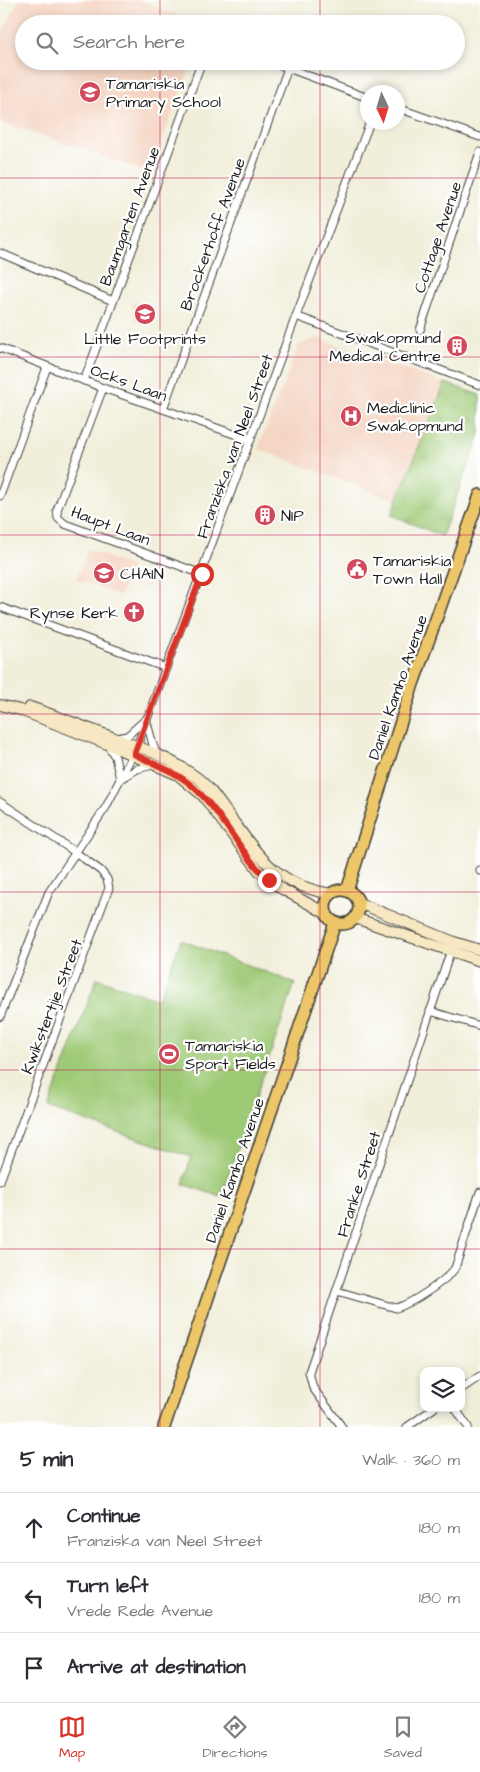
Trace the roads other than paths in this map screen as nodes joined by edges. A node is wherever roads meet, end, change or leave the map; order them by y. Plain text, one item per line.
1 (199, 70) edge
2 (287, 70) edge
3 (293, 70) edge
4 (360, 95) edge
5 (405, 110) edge
6 (367, 130) edge
7 (480, 137) edge
8 (480, 152) edge
9 (0, 253) edge
10 (113, 301) junction
11 (296, 316) junction
12 (420, 330) dead end
13 (0, 348) edge
14 (47, 367) junction
15 (84, 381) junction
16 (480, 385) edge
17 (103, 388) junction
18 (163, 408) junction
19 (250, 440) junction
20 (480, 495) edge
21 (0, 496) edge
22 (202, 574) junction
23 (0, 607) edge
24 (166, 668) junction
25 (0, 698) edge
26 (0, 704) edge
27 (146, 719) junction
28 (112, 741) junction
29 (135, 750) junction
30 (156, 760) junction
31 (120, 779) junction
32 (0, 802) edge
33 (75, 852) junction
34 (347, 891) junction
35 (332, 894) junction
36 (359, 903) junction
37 (327, 914) junction
38 (355, 918) junction
39 (335, 923) junction
40 (452, 947) junction
41 (480, 950) edge
42 (480, 961) edge
43 (430, 1011) junction
44 (0, 1017) edge
45 (480, 1026) edge
46 (0, 1181) edge
47 (480, 1192) edge
48 (337, 1292) junction
49 (480, 1376) edge
50 (465, 1386) edge
51 (428, 1412) edge
52 (459, 1412) edge
53 (164, 1427) edge
54 (342, 1427) edge
55 (407, 1427) edge
56 (468, 1427) edge

1 - 10 street, Baumgarten Avenue
2 - 18 street, Brockerhoff Avenue
3 - 4 street
5 - 7 street
6 - 11 street, Franziska van Neel Street
8 - 12 street, Cottage Avenue
9 - 10 street
10 - 15 street, Baumgarten Avenue
11 - 16 street
11 - 19 street, Franziska van Neel Street
13 - 14 street, Ocks Laan
14 - 15 street, Ocks Laan
14 - 21 street
15 - 17 street, Ocks Laan
17 - 18 street, Ocks Laan
17 - 22 street, Haupt Laan
18 - 19 street, Ocks Laan
19 - 22 street, Franziska van Neel Street
20 - 34 main road, Daniel Kamho Avenue
22 - 24 street, Franziska van Neel Street
23 - 24 street
24 - 27 street, Franziska van Neel Street
25 - 28 street
26 - 28 street
27 - 28 street
27 - 29 street, Franziska van Neel Street
27 - 30 street
28 - 29 street
28 - 31 street
29 - 30 street
29 - 31 street, Franziska van Neel Street
30 - 31 street
30 - 35 street
30 - 37 street
31 - 33 street, Franziska van Neel Street
32 - 33 street, Kwikstertjie Street
33 - 44 street, Franziska van Neel Street
33 - 46 street, Kwikstertjie Street
34 - 35 main road
34 - 36 main road
35 - 37 main road
36 - 38 main road
36 - 40 street
37 - 39 main road
38 - 39 main road
38 - 40 street
39 - 53 main road, Daniel Kamho Avenue
40 - 41 street
40 - 42 street
40 - 43 street, Franke Street
43 - 45 street
43 - 48 street, Franke Street
47 - 48 street
48 - 54 street, Franke Street
49 - 50 street
51 - 55 street
52 - 56 street

